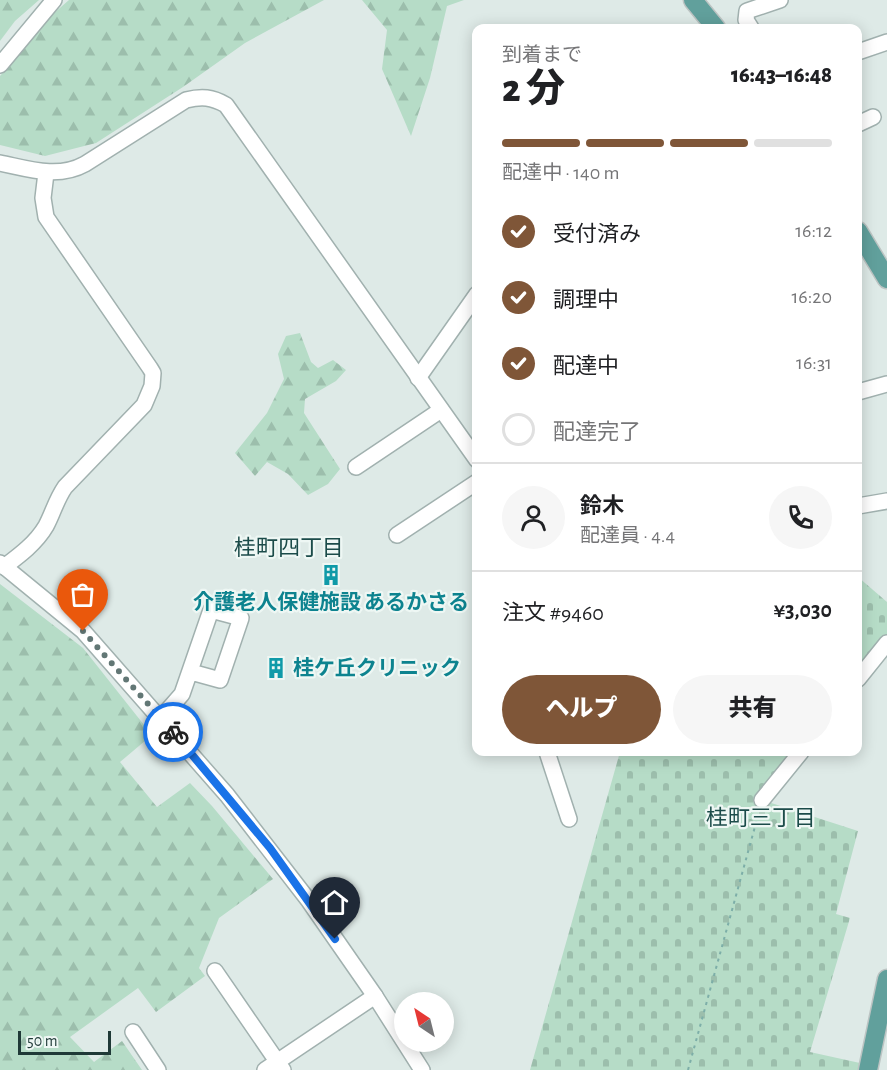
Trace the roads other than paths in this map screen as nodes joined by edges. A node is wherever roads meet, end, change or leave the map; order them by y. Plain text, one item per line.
1 (54, 0) edge
2 (693, 0) edge
3 (780, 0) edge
4 (713, 24) edge
5 (748, 24) edge
6 (887, 42) edge
7 (862, 51) edge
8 (0, 65) edge
9 (873, 117) dead end
10 (862, 122) edge
11 (0, 163) edge
12 (46, 172) junction
13 (862, 238) edge
14 (887, 279) edge
15 (472, 301) edge
16 (418, 378) junction
17 (887, 384) edge
18 (862, 391) edge
19 (441, 410) junction
20 (472, 453) edge
21 (356, 467) dead end
22 (472, 485) edge
23 (887, 501) edge
24 (862, 505) edge
25 (397, 535) dead end
26 (2, 565) edge
27 (887, 643) edge
28 (191, 672) junction
29 (862, 675) edge
30 (161, 718) junction
31 (549, 756) edge
32 (798, 756) edge
33 (762, 800) road end
34 (569, 819) dead end
35 (215, 971) dead end
36 (887, 979) edge
37 (375, 996) junction
38 (133, 1032) dead end
39 (881, 1037) edge
40 (276, 1067) edge
41 (158, 1070) edge
42 (422, 1070) edge
43 (868, 1070) edge

1 - 8 street
2 - 4 main road
3 - 5 street
6 - 7 street
9 - 10 street
11 - 12 street
12 - 16 street
12 - 26 street
13 - 14 main road
15 - 16 street
16 - 19 street
17 - 18 street
19 - 20 street
19 - 21 street
22 - 25 street
23 - 24 street
26 - 30 street
27 - 29 street
28 - 28 street
28 - 30 street
30 - 37 street
31 - 34 street
32 - 33 street
35 - 40 street
36 - 39 main road
37 - 40 street
37 - 42 street
38 - 41 street
39 - 43 main road

